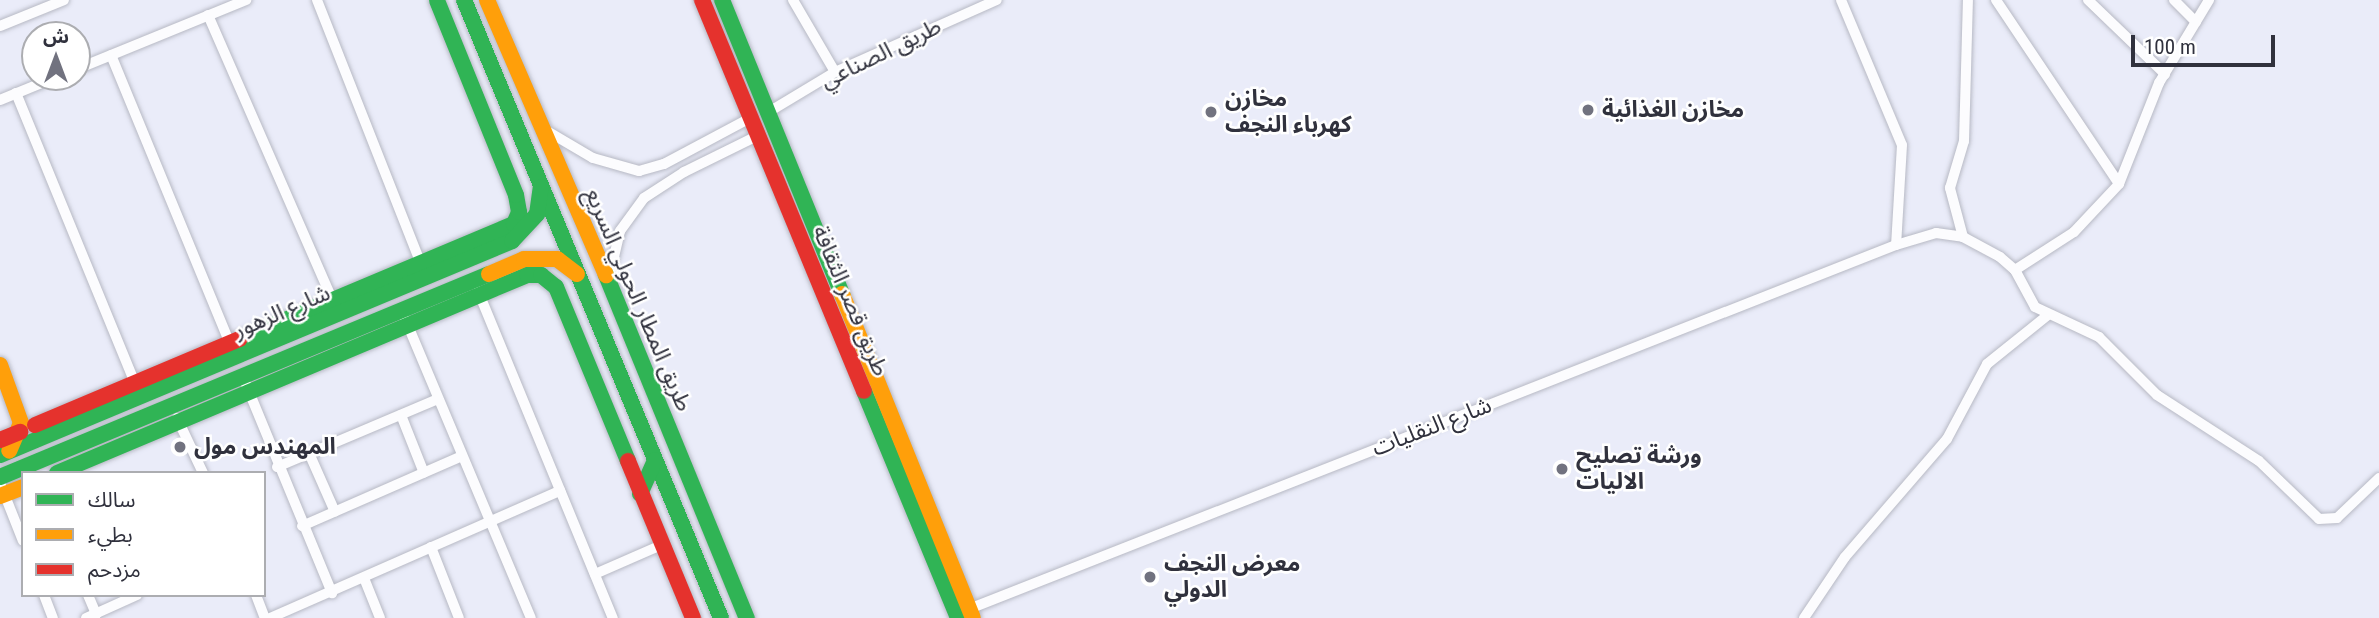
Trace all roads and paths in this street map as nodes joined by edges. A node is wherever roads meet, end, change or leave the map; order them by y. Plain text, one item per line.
1 (64, 0) edge
2 (246, 0) edge
3 (317, 0) edge
4 (437, 0) edge
5 (464, 0) edge
6 (487, 0) edge
7 (702, 0) edge
8 (722, 0) edge
9 (793, 0) edge
10 (997, 0) edge
11 (1842, 0) edge
12 (1968, 0) edge
13 (1996, 0) edge
14 (2088, 0) edge
15 (2174, 0) edge
16 (2209, 0) edge
17 (208, 15) junction
18 (2196, 22) junction
19 (0, 26) edge
20 (111, 55) junction
21 (91, 63) edge
22 (835, 72) junction
23 (2165, 74) junction
24 (754, 80) junction
25 (737, 87) junction
26 (21, 91) edge
27 (16, 93) junction
28 (0, 100) edge
29 (767, 113) junction
30 (750, 118) junction
31 (537, 124) junction
32 (757, 136) junction
33 (539, 178) junction
34 (2119, 184) junction
35 (1964, 237) junction
36 (1896, 245) junction
37 (825, 257) junction
38 (430, 265) junction
39 (810, 265) junction
40 (2015, 270) junction
41 (577, 274) junction
42 (473, 279) junction
43 (609, 281) junction
44 (385, 293) junction
45 (480, 295) junction
46 (337, 307) junction
47 (397, 311) junction
48 (2048, 315) junction
49 (408, 326) junction
50 (350, 331) junction
51 (230, 344) junction
52 (0, 365) edge
53 (189, 368) junction
54 (243, 377) junction
55 (135, 383) junction
56 (250, 393) junction
57 (438, 399) junction
58 (171, 406) junction
59 (401, 415) junction
60 (180, 423) junction
61 (27, 428) junction
62 (61, 428) junction
63 (3, 449) edge
64 (309, 453) junction
65 (463, 456) junction
66 (655, 460) junction
67 (277, 467) junction
68 (62, 471) edge
69 (202, 471) edge
70 (424, 473) junction
71 (0, 477) edge
72 (2379, 478) edge
73 (21, 487) edge
74 (1, 491) edge
75 (560, 491) junction
76 (640, 494) junction
77 (335, 512) junction
78 (490, 522) junction
79 (302, 526) junction
80 (21, 536) edge
81 (659, 546) junction
82 (431, 547) junction
83 (595, 574) junction
84 (364, 578) junction
85 (332, 593) junction
86 (45, 597) edge
87 (88, 597) edge
88 (133, 597) edge
89 (257, 597) edge
90 (967, 615) edge
91 (91, 616) edge
92 (53, 618) edge
93 (267, 618) edge
94 (380, 618) edge
95 (459, 618) edge
96 (531, 618) edge
97 (613, 618) edge
98 (693, 618) edge
99 (721, 618) edge
100 (747, 618) edge
101 (1804, 618) edge

1 - 19 street
2 - 17 street
3 - 38 street
4 - 38 main road
5 - 33 main road, طريق المطار الحولي السريع
6 - 31 main road, طريق المطار الحولي السريع
7 - 25 main road, طريق قصر الثقافة
8 - 24 main road, طريق قصر الثقافة
9 - 22 street
10 - 22 street, طريق الصناعي
11 - 36 street
12 - 35 street
13 - 34 street
14 - 23 street
15 - 18 street
16 - 18 street
17 - 20 street
17 - 46 street
18 - 23 street
20 - 21 street
20 - 51 street
22 - 29 street, طريق الصناعي
23 - 34 street
24 - 25 main road
24 - 29 main road, طريق قصر الثقافة
25 - 30 main road, طريق قصر الثقافة
26 - 27 street
27 - 28 street
27 - 55 street
29 - 37 main road, طريق قصر الثقافة
30 - 31 street
30 - 32 main road, طريق قصر الثقافة
31 - 43 main road, طريق المطار الحولي السريع
32 - 39 main road, طريق قصر الثقافة
32 - 43 street
33 - 38 main road, شارع الزهور
33 - 41 main road, طريق المطار الحولي السريع
34 - 40 street
35 - 36 street, شارع النقليات
35 - 40 street
36 - 90 street, شارع النقليات
37 - 39 main road
37 - 90 main road, طريق قصر الثقافة
38 - 44 main road, شارع الزهور
38 - 46 main road
39 - 90 main road, طريق قصر الثقافة
40 - 48 street
41 - 42 main road, شارع الزهور
41 - 66 main road, طريق المطار الحولي السريع
42 - 45 street
42 - 47 main road, شارع الزهور
43 - 100 main road, طريق المطار الحولي السريع
44 - 46 main road, شارع الزهور
44 - 47 main road
45 - 49 main road
45 - 75 street
45 - 76 main road
46 - 50 main road
46 - 51 main road
46 - 53 main road, شارع الزهور
47 - 49 street
47 - 50 main road, شارع الزهور
48 - 72 street
48 - 101 street
49 - 56 main road
49 - 57 street
50 - 54 main road, شارع الزهور
51 - 53 main road
52 - 61 main road
53 - 55 main road
53 - 62 main road, شارع الزهور
54 - 56 street
54 - 58 main road, شارع الزهور
55 - 61 main road
56 - 60 main road
56 - 67 street
57 - 59 street
57 - 65 street
58 - 60 street
58 - 71 main road, شارع الزهور
59 - 64 street
59 - 70 street
60 - 68 main road
60 - 69 street
61 - 62 main road
61 - 63 main road
62 - 63 main road, شارع الزهور
64 - 67 street
64 - 77 street
65 - 70 street
65 - 78 street
66 - 76 main road
66 - 99 main road, طريق المطار الحولي السريع
67 - 79 street
70 - 77 street
73 - 74 main road
74 - 80 street
75 - 78 street
75 - 83 street
76 - 81 main road
77 - 79 street
78 - 82 street
78 - 96 street
79 - 85 street
81 - 83 street
81 - 98 main road
82 - 84 street
82 - 95 street
83 - 97 street
84 - 85 street
84 - 94 street
85 - 93 street
86 - 92 street
87 - 91 street
88 - 91 street
89 - 93 street

